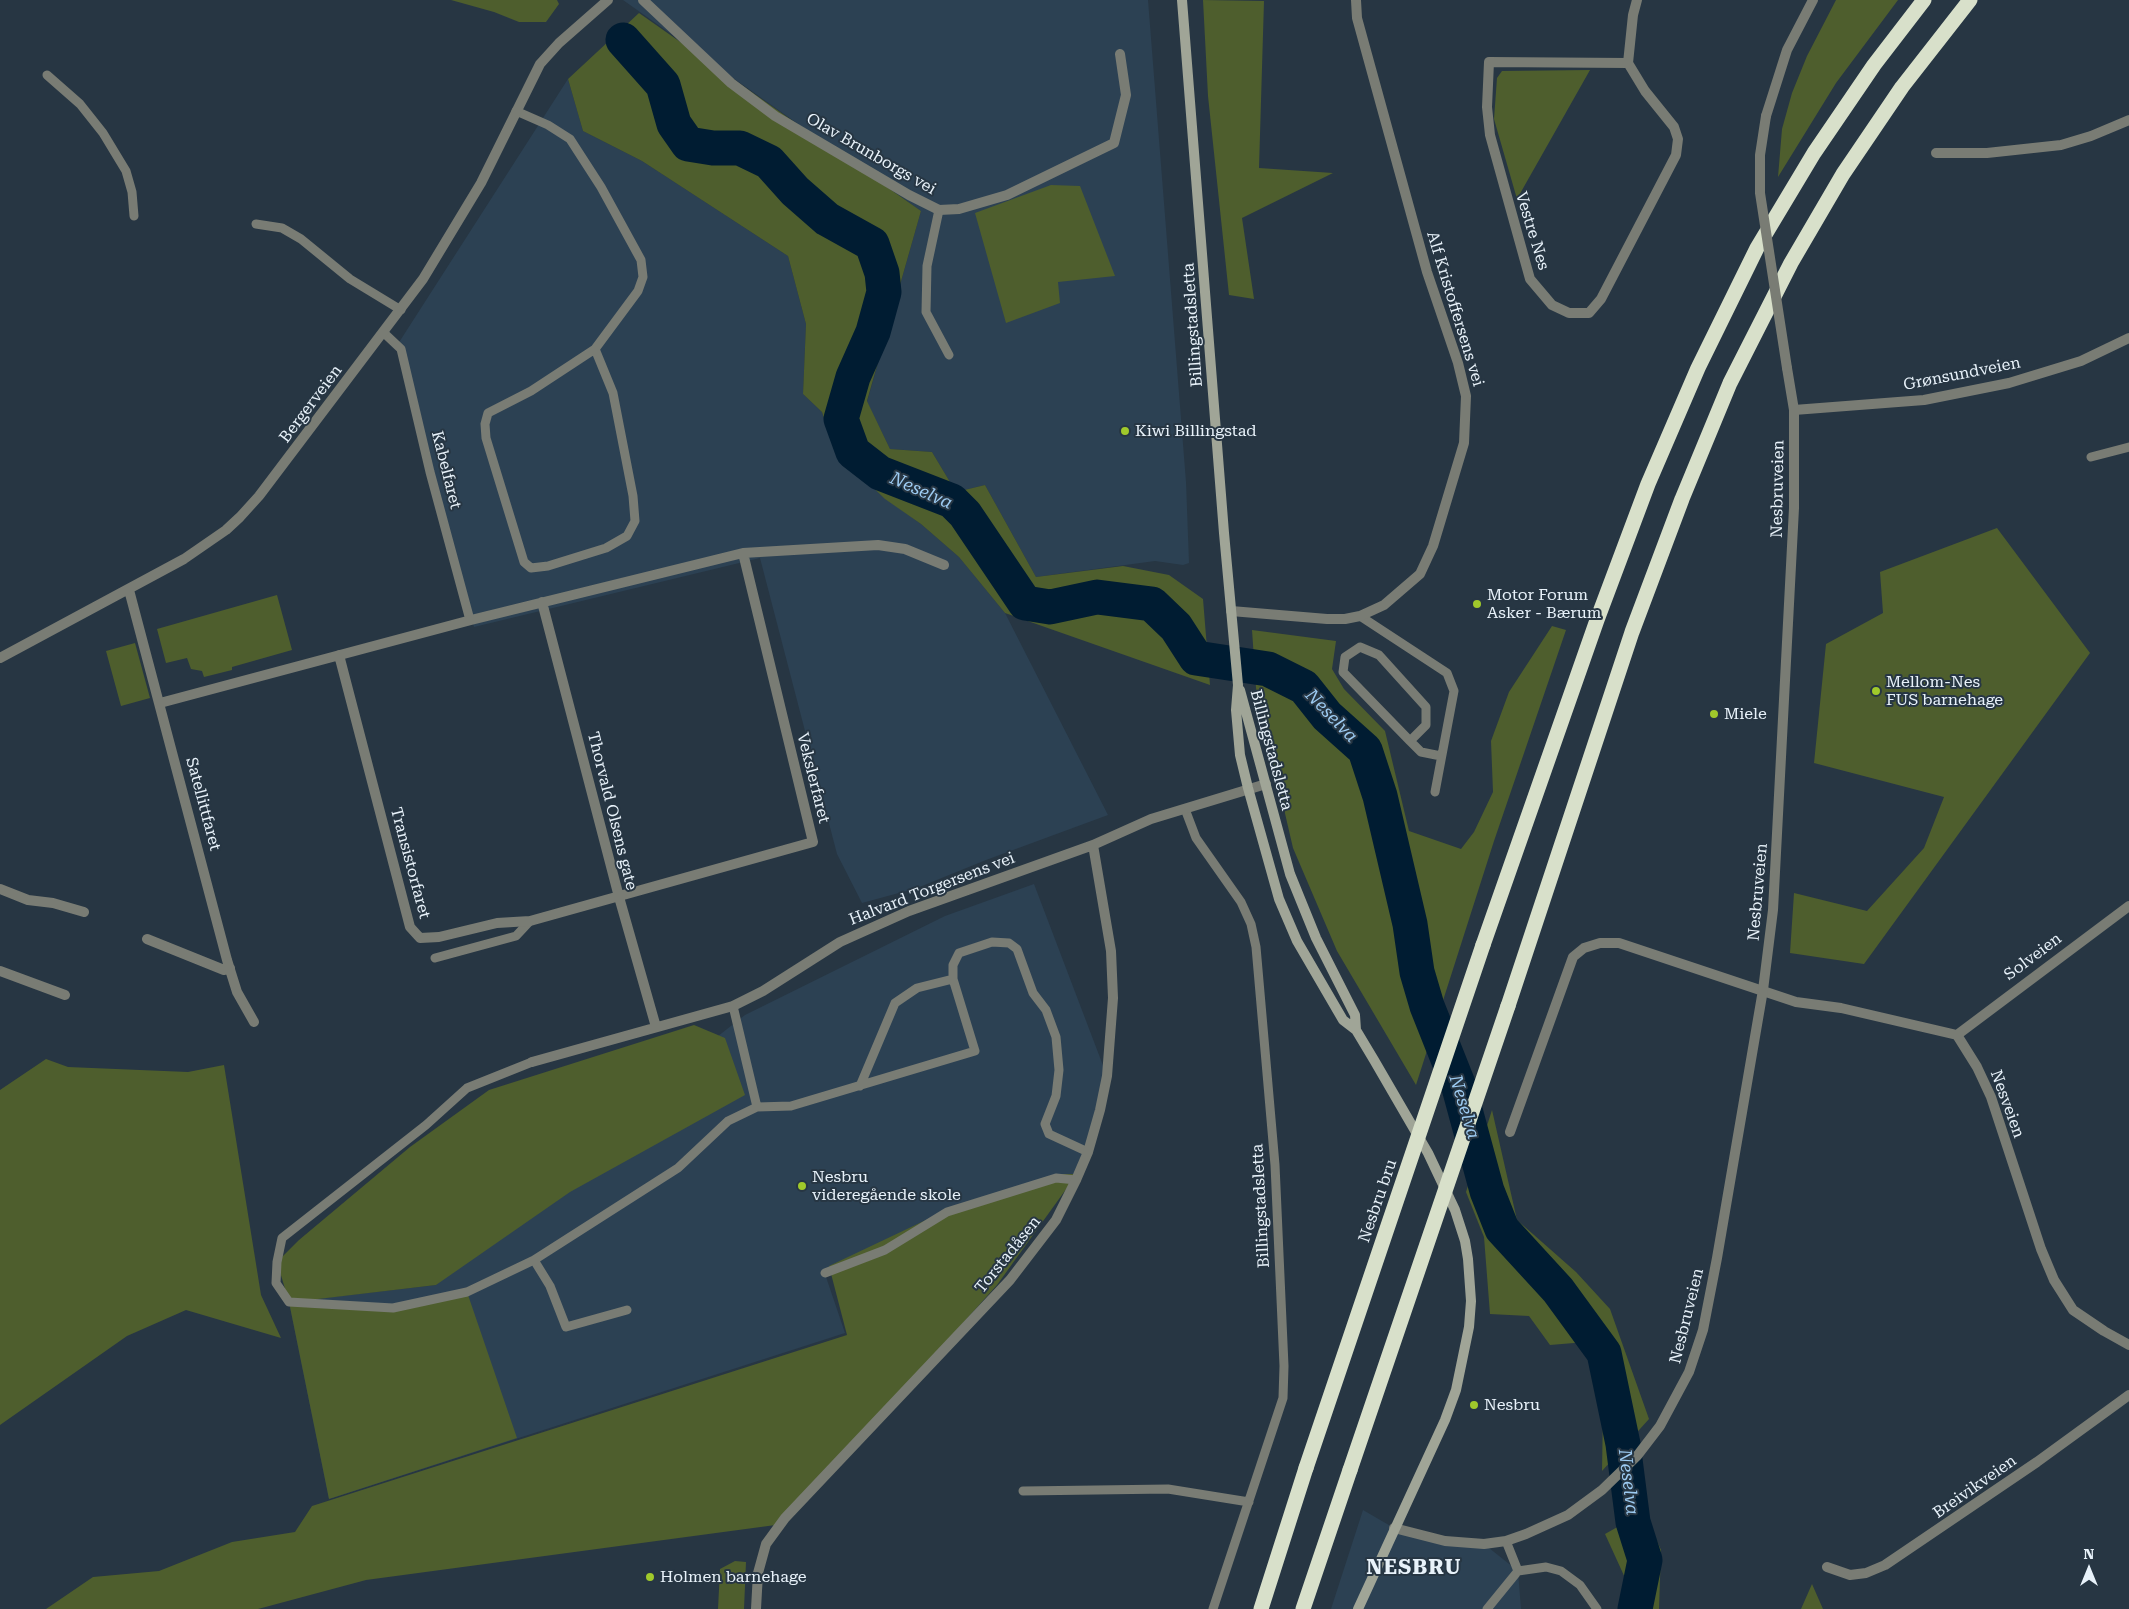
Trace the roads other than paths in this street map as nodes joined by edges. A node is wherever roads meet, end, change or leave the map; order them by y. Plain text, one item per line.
1 (608, 0) edge
2 (643, 0) edge
3 (1182, 0) edge
4 (1356, 0) edge
5 (1637, 0) edge
6 (1813, 0) edge
7 (1924, 0) edge
8 (1970, 0) edge
9 (1120, 54) dead end
10 (1628, 63) junction
11 (47, 75) dead end
12 (516, 111) junction
13 (2129, 120) edge
14 (1936, 153) dead end
15 (939, 210) junction
16 (134, 216) dead end
17 (256, 224) dead end
18 (401, 310) junction
19 (384, 333) junction
20 (2129, 338) edge
21 (595, 349) junction
22 (948, 355) dead end
23 (1794, 410) junction
24 (2129, 446) edge
25 (2091, 457) dead end
26 (743, 554) junction
27 (944, 565) dead end
28 (129, 590) junction
29 (542, 602) junction
30 (1231, 611) junction
31 (1360, 616) junction
32 (470, 620) junction
33 (339, 655) junction
34 (0, 658) edge
35 (1238, 684) junction
36 (160, 703) junction
37 (1410, 741) junction
38 (1440, 756) junction
39 (1266, 784) junction
40 (1248, 788) junction
41 (1435, 792) dead end
42 (1185, 809) junction
43 (1093, 845) junction
44 (0, 889) edge
45 (618, 897) junction
46 (2129, 906) edge
47 (84, 912) dead end
48 (530, 921) junction
49 (146, 939) dead end
50 (435, 958) dead end
51 (230, 968) junction
52 (0, 972) edge
53 (954, 979) junction
54 (1763, 990) junction
55 (65, 995) dead end
56 (733, 1006) junction
57 (254, 1022) dead end
58 (656, 1027) junction
59 (1356, 1030) junction
60 (1957, 1034) junction
61 (532, 1062) joint
62 (860, 1086) junction
63 (757, 1107) junction
64 (1510, 1132) dead end
65 (1088, 1152) junction
66 (1076, 1180) junction
67 (534, 1260) junction
68 (825, 1273) dead end
69 (626, 1310) dead end
70 (2129, 1345) edge
71 (2129, 1396) edge
72 (1023, 1491) dead end
73 (1249, 1502) junction
74 (1394, 1528) junction
75 (1506, 1541) junction
76 (1827, 1567) dead end
77 (1518, 1571) junction
78 (756, 1609) edge
79 (1213, 1609) edge
80 (1261, 1609) edge
81 (1303, 1609) edge
82 (1358, 1609) edge
83 (1488, 1609) edge
84 (1597, 1609) edge

1 - 12 street, Bergerveien
2 - 15 street, Olav Brunborgs vei
3 - 30 main road, Billingstadsletta
4 - 31 street, Alf Kristoffersens vei
5 - 10 street
6 - 23 street, Nesbruveien, bridge
7 - 80 highway, Nesbru bru, bridge
8 - 81 highway, bridge
9 - 15 street, Olav Brunborgs vei
10 - 10 street, Vestre Nes
11 - 16 lane
12 - 18 street, Bergerveien
12 - 21 lane
13 - 14 street
15 - 22 lane
17 - 18 lane
18 - 19 street, Bergerveien
19 - 28 street, Bergerveien
19 - 32 lane, Kabelfaret
20 - 23 street, Grønsundveien
21 - 21 lane
23 - 54 street, Nesbruveien
24 - 25 lane
26 - 27 street
26 - 29 street
26 - 45 street, Vekslerfaret
28 - 34 street, Bergerveien
28 - 36 street, Satellittfaret
29 - 32 street
29 - 45 street, Thorvald Olsens gate
30 - 31 street, Alf Kristoffersens vei
30 - 35 main road, Billingstadsletta
31 - 38 lane
32 - 33 street
33 - 36 street
33 - 48 street, Transistorfaret
35 - 39 main road, Billingstadsletta
35 - 40 main road, Billingstadsletta
36 - 51 street, Satellittfaret
37 - 37 lane
37 - 38 lane
38 - 41 lane
39 - 40 street, Halvard Torgersens vei
39 - 59 main road, Billingstadsletta
40 - 42 street, Halvard Torgersens vei
40 - 59 main road, Billingstadsletta
42 - 43 street, Halvard Torgersens vei
42 - 73 lane, Billingstadsletta
43 - 56 street, Halvard Torgersens vei
43 - 65 street, Torstadåsen
44 - 47 street
45 - 48 street, Transistorfaret
45 - 58 street, Thorvald Olsens gate
46 - 60 street, Solveien
48 - 50 lane
49 - 51 street
51 - 57 street, Satellittfaret
52 - 55 street
53 - 62 lane
53 - 62 lane
53 - 65 lane
54 - 60 street
54 - 64 street
54 - 75 street, Nesbruveien
56 - 58 street, Halvard Torgersens vei
56 - 63 lane
58 - 61 street, Halvard Torgersens vei
59 - 74 main road, Billingstadsletta
60 - 70 street, Nesveien
61 - 67 lane
62 - 63 lane
63 - 67 lane
65 - 66 street, Torstadåsen
66 - 68 lane
66 - 78 street, Torstadåsen
67 - 69 lane
71 - 76 street, Breivikveien
72 - 73 lane
73 - 79 lane, Billingstadsletta
74 - 75 street, Nesbruveien
74 - 82 main road, Billingstadsletta
75 - 77 lane
77 - 83 lane
77 - 84 lane

